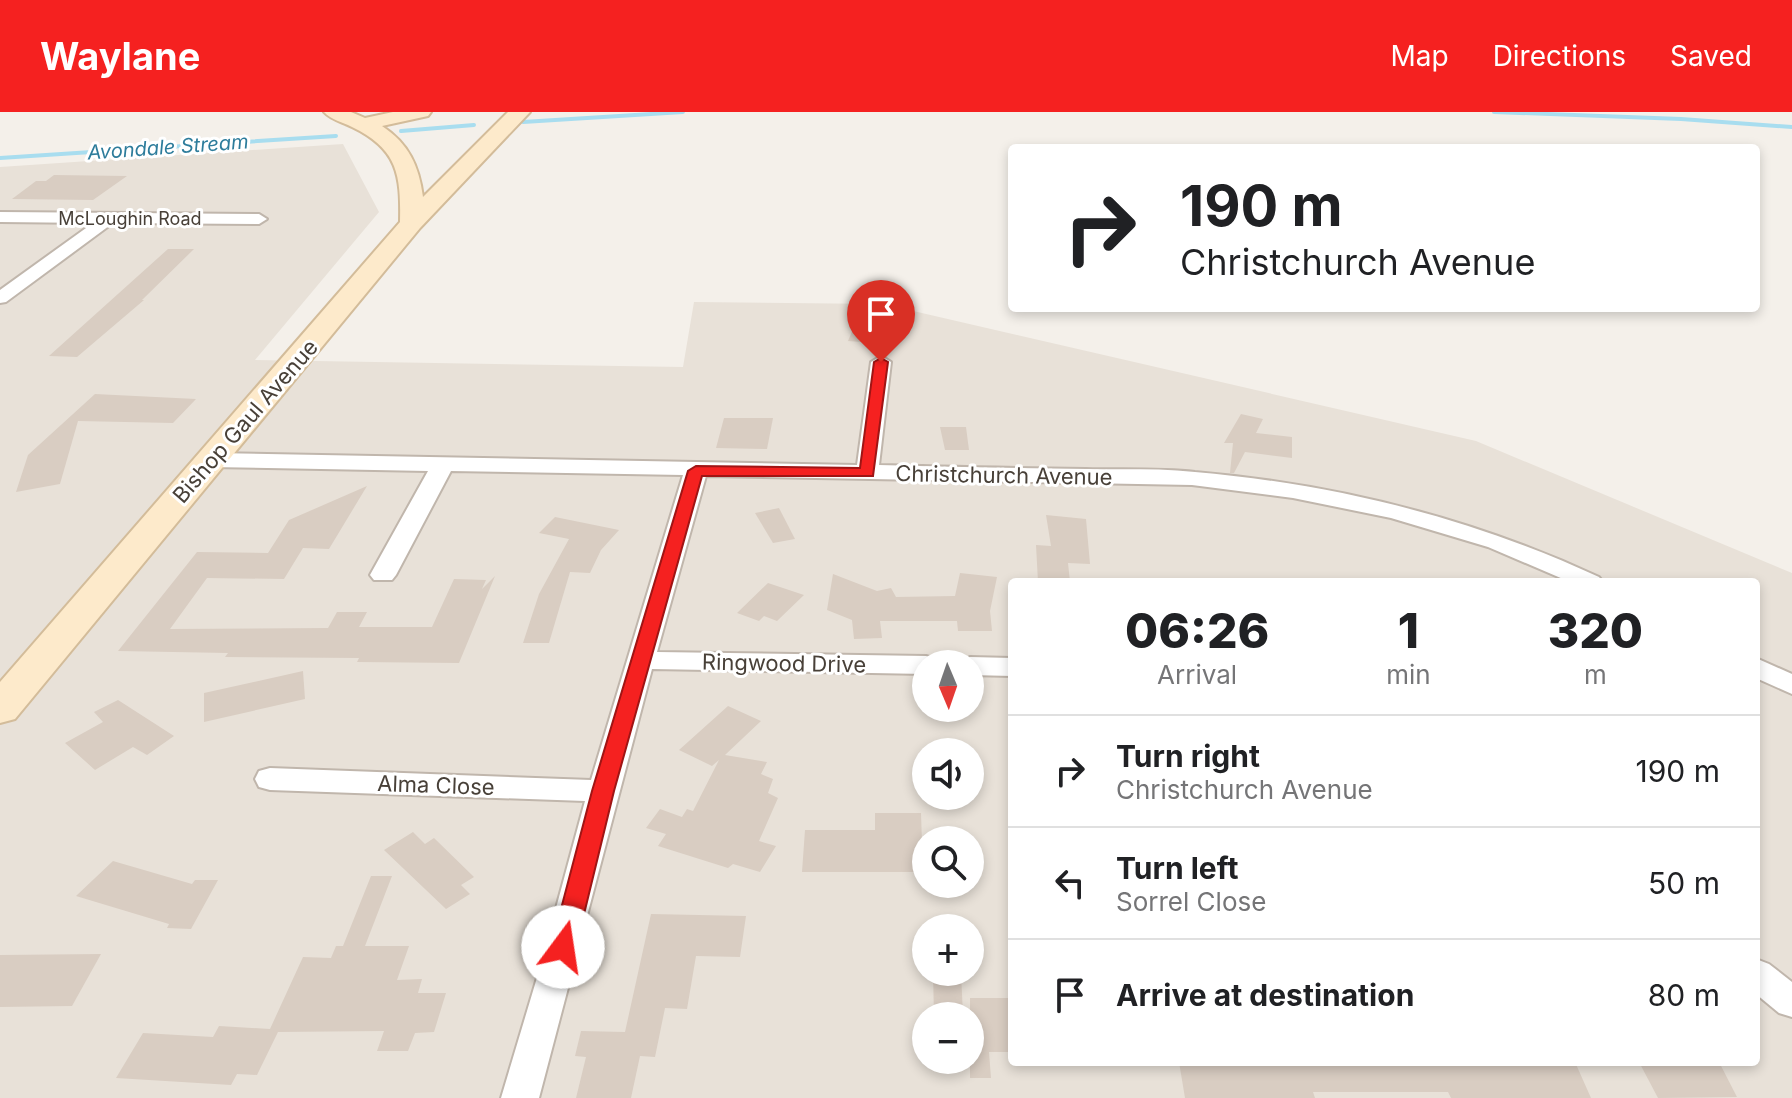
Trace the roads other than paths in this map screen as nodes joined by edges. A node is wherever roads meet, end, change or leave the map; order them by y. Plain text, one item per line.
1 (334, 112) edge
2 (421, 112) edge
3 (520, 112) edge
4 (364, 124) junction
5 (0, 217) edge
6 (108, 219) junction
7 (259, 219) dead end
8 (412, 223) junction
9 (0, 298) edge
10 (881, 362) dead end
11 (211, 460) junction
12 (442, 466) junction
13 (696, 471) junction
14 (867, 472) junction
15 (383, 575) dead end
16 (1581, 578) edge
17 (641, 660) junction
18 (912, 665) edge
19 (984, 666) edge
20 (1008, 667) edge
21 (1760, 669) edge
22 (1792, 685) edge
23 (4, 699) edge
24 (270, 779) dead end
25 (603, 791) junction
26 (1760, 977) edge
27 (1792, 1002) edge
28 (520, 1098) edge

1 - 4 main road
2 - 4 main road
3 - 8 main road, Bishop Gaul Avenue
4 - 8 main road
5 - 6 street, McLoughin Road
6 - 7 street, McLoughin Road
6 - 9 street
8 - 11 main road, Bishop Gaul Avenue
10 - 14 street
11 - 12 street, Christchurch Avenue
11 - 23 main road, Bishop Gaul Avenue
12 - 13 street, Christchurch Avenue
12 - 15 street
13 - 14 street, Christchurch Avenue
13 - 17 street
14 - 16 street, Christchurch Avenue
17 - 18 street, Ringwood Drive
17 - 25 street
19 - 20 street
21 - 22 street
24 - 25 street, Alma Close
25 - 28 street
26 - 27 street

